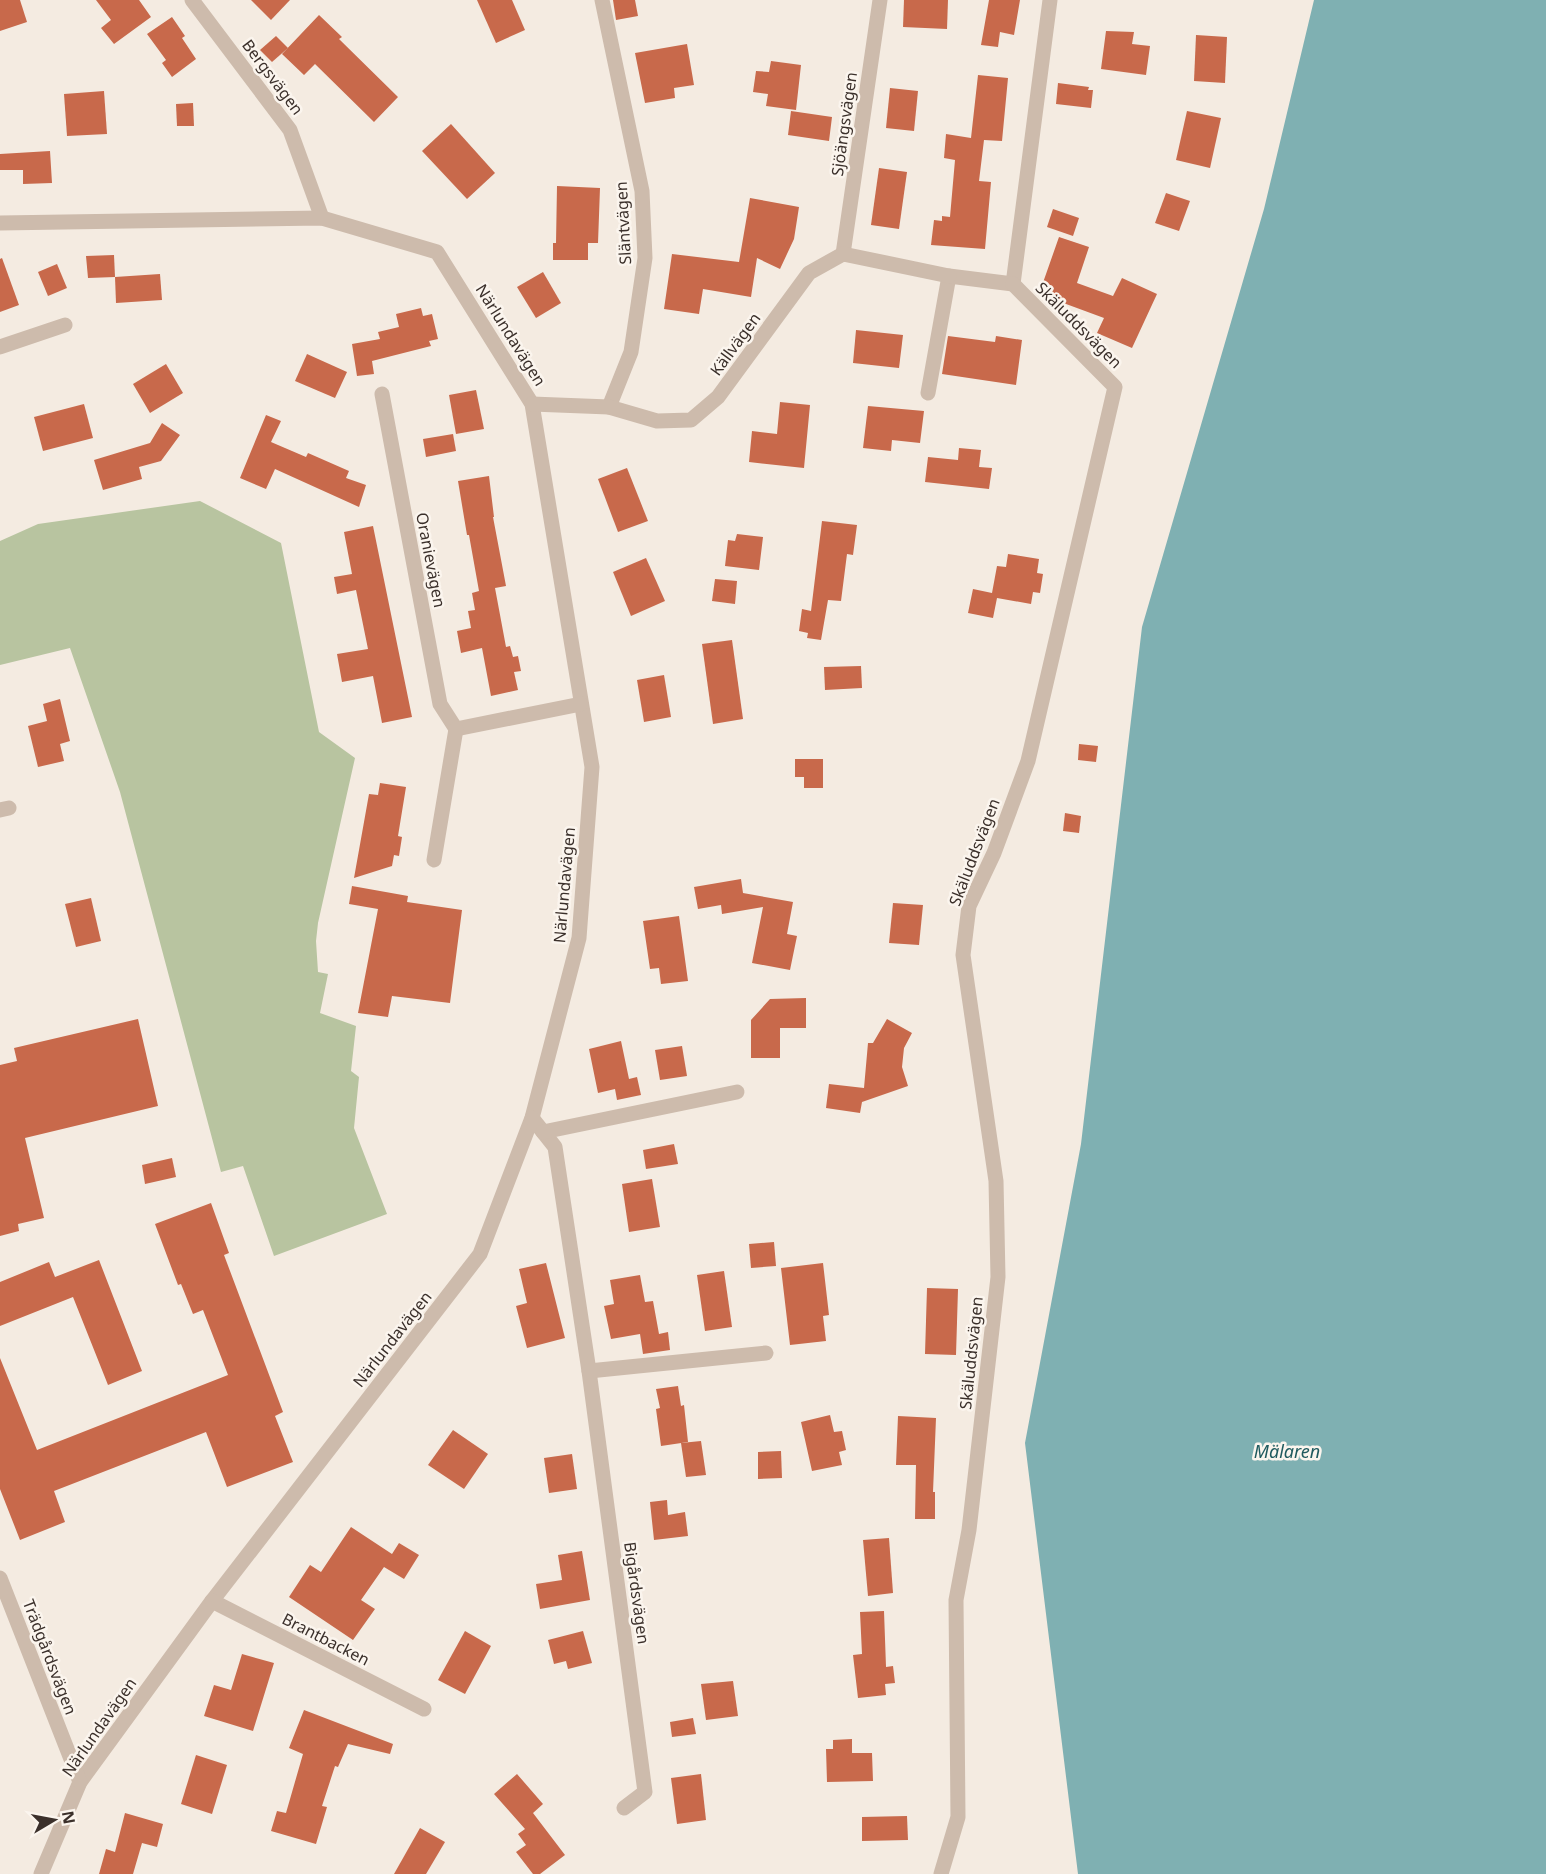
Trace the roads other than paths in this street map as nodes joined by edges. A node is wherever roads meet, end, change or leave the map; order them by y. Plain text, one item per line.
1 (192, 0) edge
2 (602, 0) edge
3 (880, 0) edge
4 (1050, 0) edge
5 (322, 218) junction
6 (0, 223) edge
7 (843, 254) junction
8 (949, 276) junction
9 (1013, 284) junction
10 (65, 325) dead end
11 (0, 347) edge
12 (928, 393) dead end
13 (382, 394) dead end
14 (532, 404) junction
15 (609, 407) junction
16 (581, 704) junction
17 (456, 729) junction
18 (435, 860) dead end
19 (737, 1092) dead end
20 (532, 1118) junction
21 (543, 1132) junction
22 (766, 1353) dead end
23 (590, 1371) junction
24 (0, 1578) edge
25 (212, 1601) junction
26 (424, 1709) dead end
27 (80, 1782) junction
28 (624, 1808) dead end
29 (41, 1874) edge
30 (941, 1874) edge

1 - 5 street, Bergsvägen
2 - 15 street, Släntvägen
3 - 7 street, Sjöängsvägen
4 - 9 street, Skäluddsvägen
5 - 6 street, Närlundavägen
5 - 14 street, Närlundavägen
7 - 8 street
7 - 15 street, Källvägen
8 - 9 street
8 - 12 street
9 - 30 street, Skäluddsvägen
10 - 11 street
13 - 17 street, Oranievägen
14 - 15 street, Källvägen
14 - 16 street, Närlundavägen
16 - 17 street
16 - 20 street, Närlundavägen
17 - 18 street
19 - 21 street
20 - 21 street, Bigårdsvägen
20 - 25 street, Närlundavägen
21 - 23 street, Bigårdsvägen
22 - 23 street
23 - 28 street, Bigårdsvägen
24 - 27 street, Trädgårdsvägen
25 - 26 street, Brantbacken
25 - 27 street, Närlundavägen
27 - 29 street, Närlundavägen

